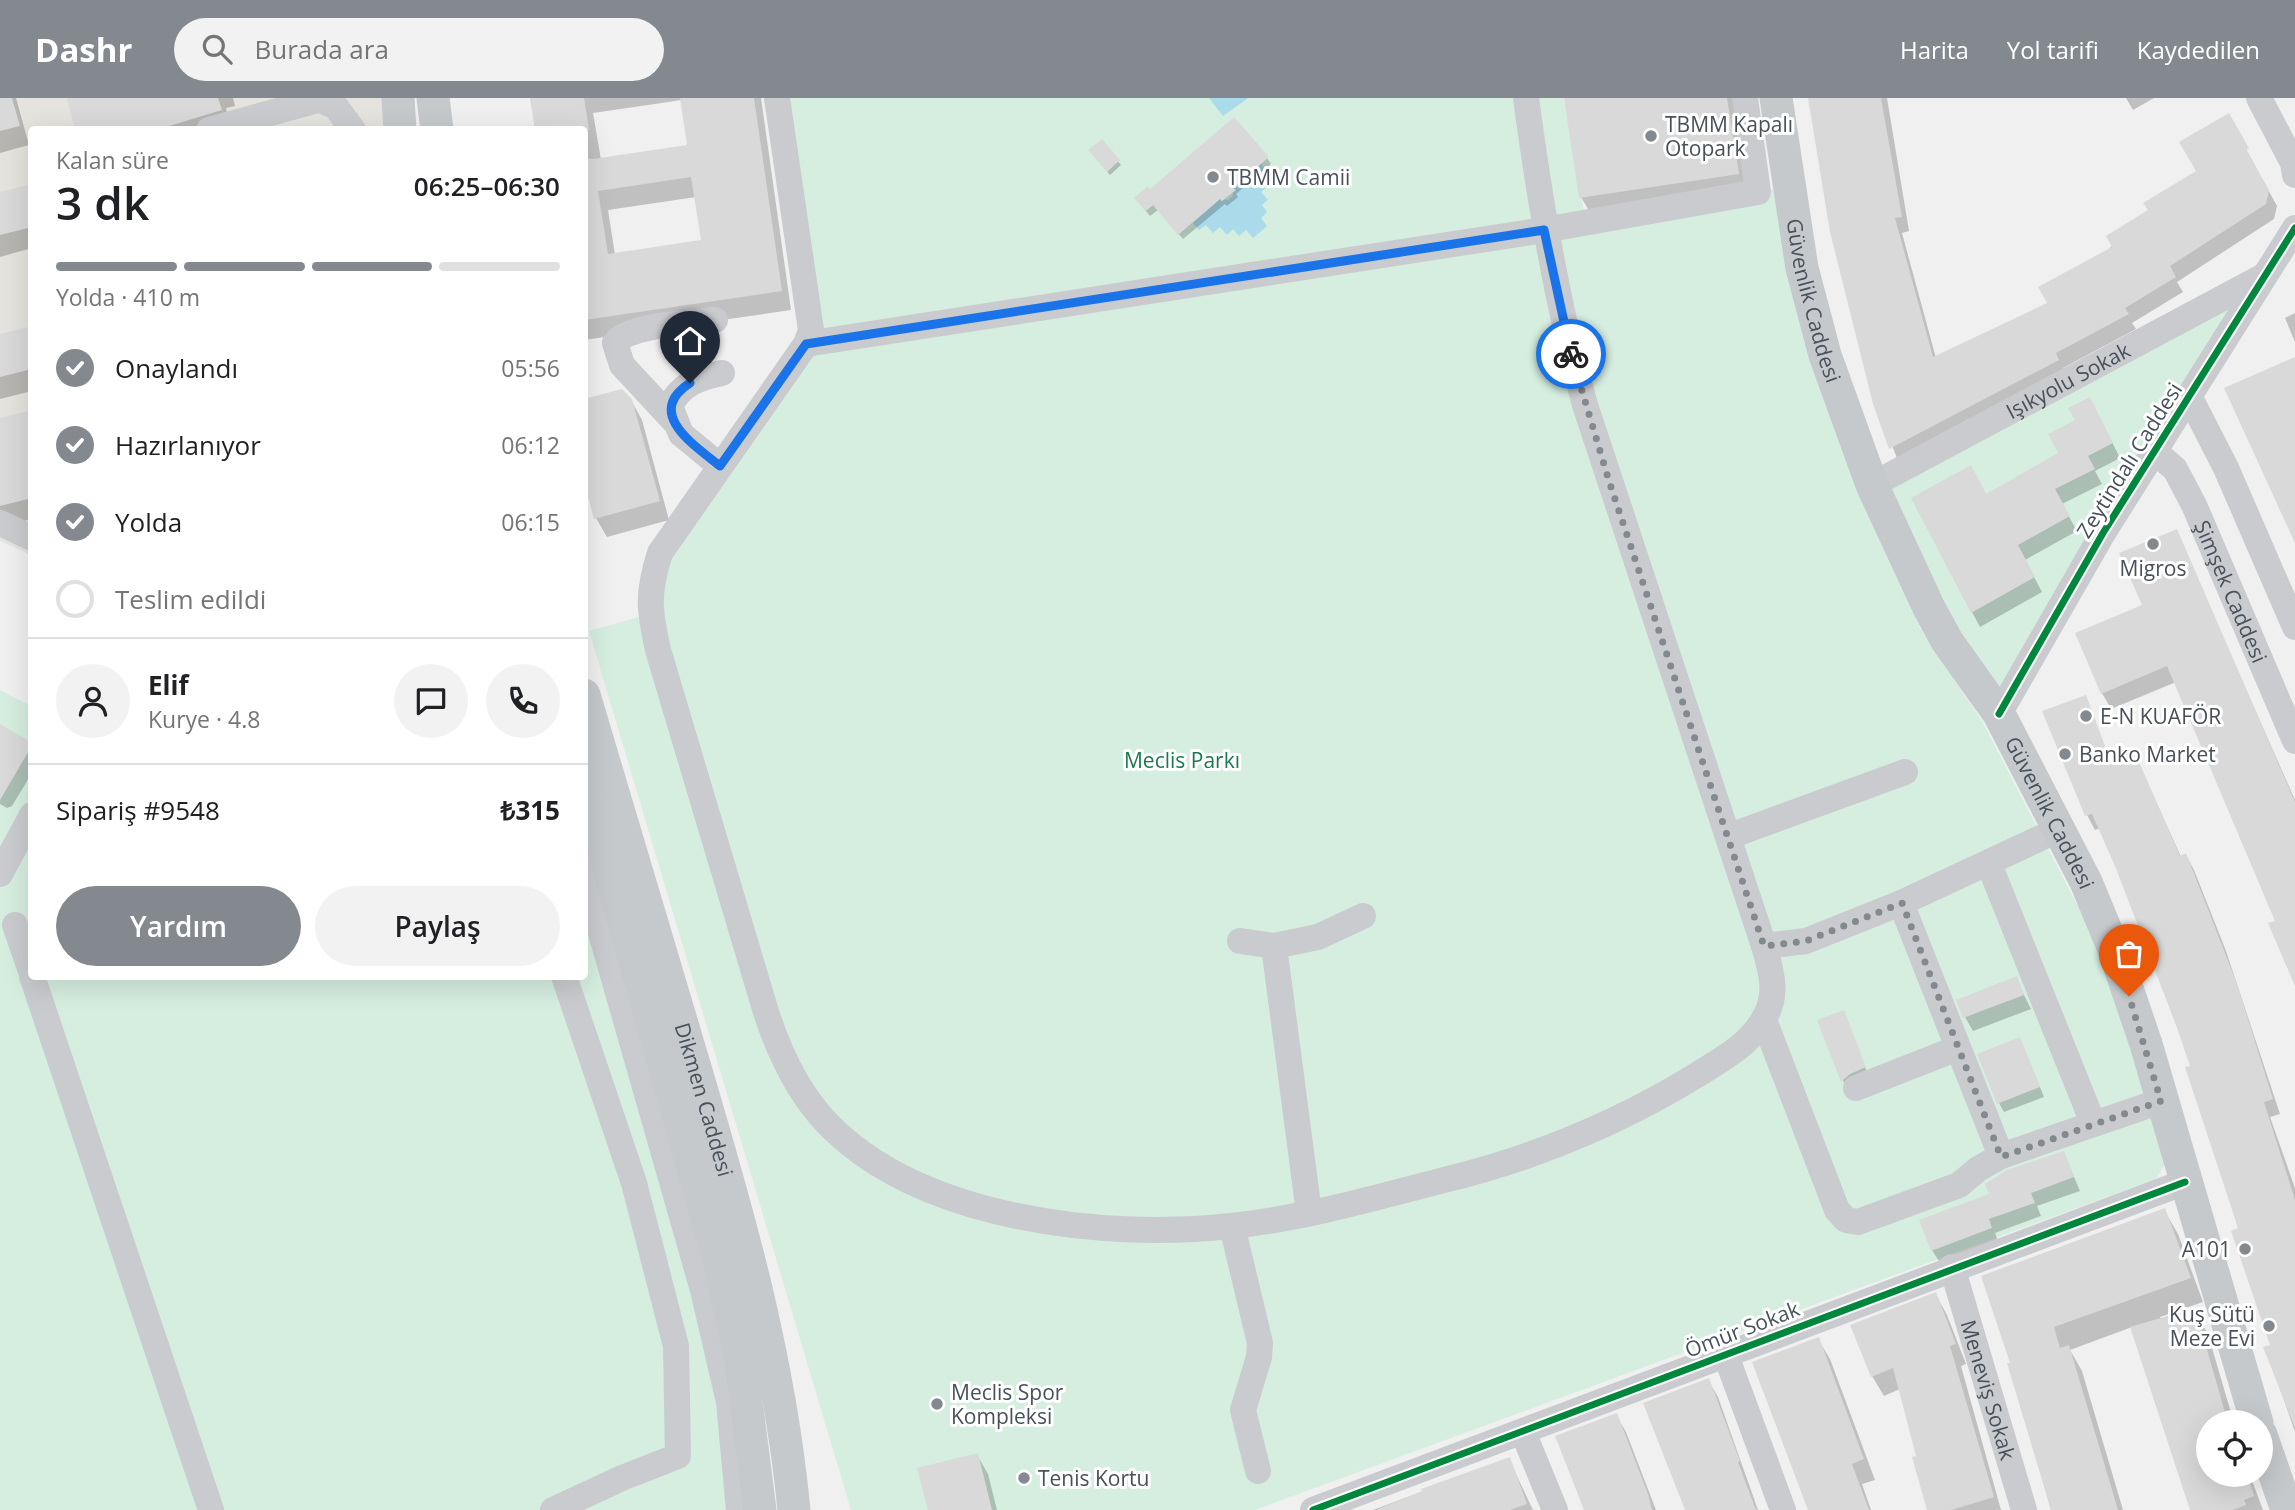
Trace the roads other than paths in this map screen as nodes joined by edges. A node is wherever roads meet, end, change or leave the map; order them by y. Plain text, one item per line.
1 (398, 98) edge
2 (433, 98) edge
3 (776, 98) edge
4 (1526, 98) edge
5 (1745, 98) edge
6 (1776, 98) edge
7 (2259, 98) edge
8 (323, 99) edge
9 (224, 126) edge
10 (350, 126) edge
11 (400, 126) edge
12 (436, 126) edge
13 (2295, 175) edge
14 (2295, 228) edge
15 (1544, 230) junction
16 (2264, 276) junction
17 (715, 320) dead end
18 (806, 344) junction
19 (722, 373) dead end
20 (2189, 396) junction
21 (673, 420) junction
22 (2155, 452) junction
23 (720, 466) junction
24 (1872, 485) junction
25 (0, 523) edge
26 (28, 535) edge
27 (0, 541) edge
28 (28, 553) edge
29 (2295, 627) edge
30 (588, 709) edge
31 (1998, 714) junction
32 (2295, 741) edge
33 (1905, 772) dead end
34 (588, 794) edge
35 (28, 822) edge
36 (2060, 829) junction
37 (1730, 836) junction
38 (588, 845) edge
39 (1989, 864) junction
40 (0, 874) edge
41 (1902, 903) junction
42 (1363, 916) dead end
43 (16, 926) edge
44 (1240, 941) dead end
45 (1274, 946) junction
46 (1764, 946) junction
47 (28, 963) edge
48 (34, 980) edge
49 (565, 980) edge
50 (1764, 1020) junction
51 (1958, 1048) junction
52 (1856, 1088) dead end
53 (2161, 1101) junction
54 (2093, 1124) junction
55 (2001, 1157) junction
56 (2185, 1182) junction
57 (1309, 1213) junction
58 (1232, 1226) junction
59 (1952, 1267) junction
60 (1726, 1353) junction
61 (2253, 1410) edge
62 (1523, 1432) junction
63 (2273, 1470) edge
64 (1258, 1471) dead end
65 (584, 1503) edge
66 (211, 1510) edge
67 (553, 1510) edge
68 (739, 1510) edge
69 (760, 1510) edge
70 (794, 1510) edge
71 (1313, 1510) edge
72 (1555, 1510) edge
73 (1783, 1510) edge
74 (2024, 1510) edge
75 (2287, 1510) edge

1 - 11 main road
2 - 12 main road
3 - 18 street
4 - 15 street
5 - 15 street
6 - 24 main road, Güvenlik Caddesi
7 - 13 street
8 - 9 street
8 - 10 street
14 - 16 street, Zeytindalı Caddesi
15 - 18 street
15 - 37 street
16 - 20 street, Zeytindalı Caddesi
16 - 24 street, Işıkyolu Sokak
17 - 21 street
18 - 23 street
19 - 21 street
20 - 22 street, Zeytindalı Caddesi
20 - 29 street, Şimşek Caddesi
21 - 23 street
22 - 31 street, Zeytindalı Caddesi
22 - 32 street, Şimşek Caddesi
23 - 58 street
24 - 31 main road, Güvenlik Caddesi
25 - 26 street
27 - 28 street
30 - 70 main road, Dikmen Caddesi
31 - 36 main road, Güvenlik Caddesi
33 - 37 street
34 - 69 main road, Dikmen Caddesi
35 - 40 street
36 - 39 street
36 - 53 main road, Güvenlik Caddesi
37 - 46 street
38 - 68 street
39 - 41 street
39 - 54 street
41 - 46 street
41 - 51 street
42 - 45 street
43 - 47 street
44 - 45 street
45 - 57 street
46 - 50 street
48 - 66 street
49 - 65 street
50 - 55 street
50 - 57 street
51 - 52 street
51 - 55 street
53 - 54 street
53 - 56 main road, Güvenlik Caddesi
54 - 55 street
56 - 59 street, Ömür Sokak
56 - 61 main road, Güvenlik Caddesi
57 - 58 street
58 - 64 street
59 - 60 street, Ömür Sokak
59 - 74 street, Meneviş Sokak
60 - 62 street, Ömür Sokak
60 - 73 street
62 - 71 street, Ömür Sokak
62 - 72 street
63 - 75 main road
65 - 67 street

